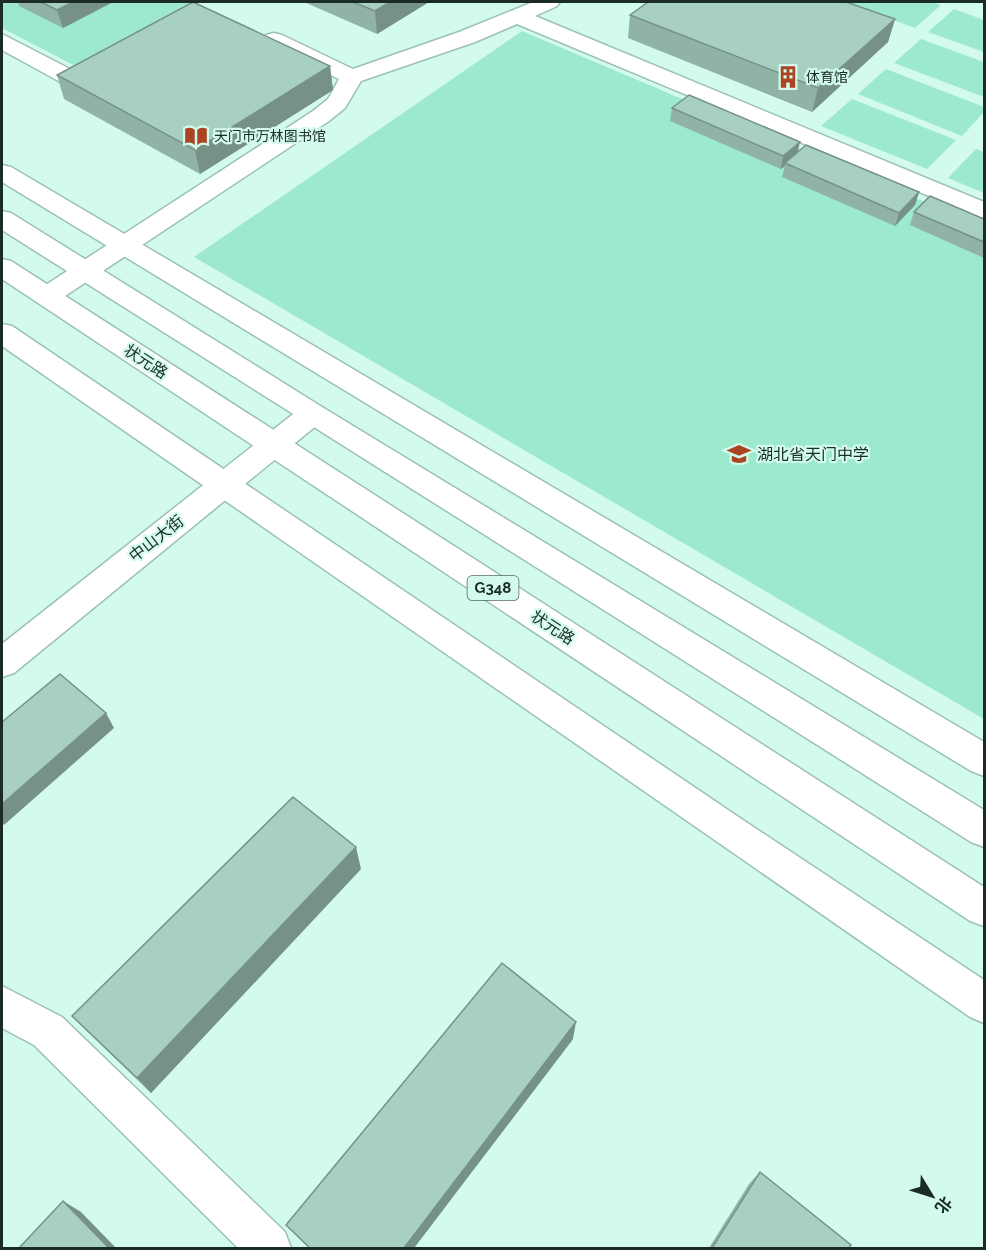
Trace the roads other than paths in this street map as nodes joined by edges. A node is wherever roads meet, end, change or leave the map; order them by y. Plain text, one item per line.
1 (550, 2) edge
2 (517, 16) junction
3 (257, 32) edge
4 (2, 41) edge
5 (123, 51) edge
6 (352, 77) junction
7 (2, 172) edge
8 (984, 211) edge
9 (2, 219) edge
10 (124, 245) junction
11 (2, 267) edge
12 (86, 270) junction
13 (47, 296) junction
14 (2, 333) edge
15 (312, 414) junction
16 (273, 445) junction
17 (223, 485) junction
18 (2, 663) edge
19 (984, 759) edge
20 (984, 830) edge
21 (984, 908) edge
22 (984, 1003) edge
23 (2, 1006) edge
24 (269, 1248) edge

1 - 2 main road
2 - 6 main road
2 - 8 main road
3 - 6 main road
4 - 5 main road
6 - 10 main road
7 - 10 main road
9 - 12 main road
10 - 12 main road
10 - 19 main road
11 - 13 main road, 状元路 / G348
12 - 13 main road
12 - 15 main road
13 - 16 main road, 状元路 / G348
14 - 17 main road
15 - 16 main road, 中山大街
15 - 20 main road
16 - 17 main road, 中山大街
16 - 21 main road, 状元路 / G348
17 - 18 main road, 中山大街
17 - 22 main road
23 - 24 main road

